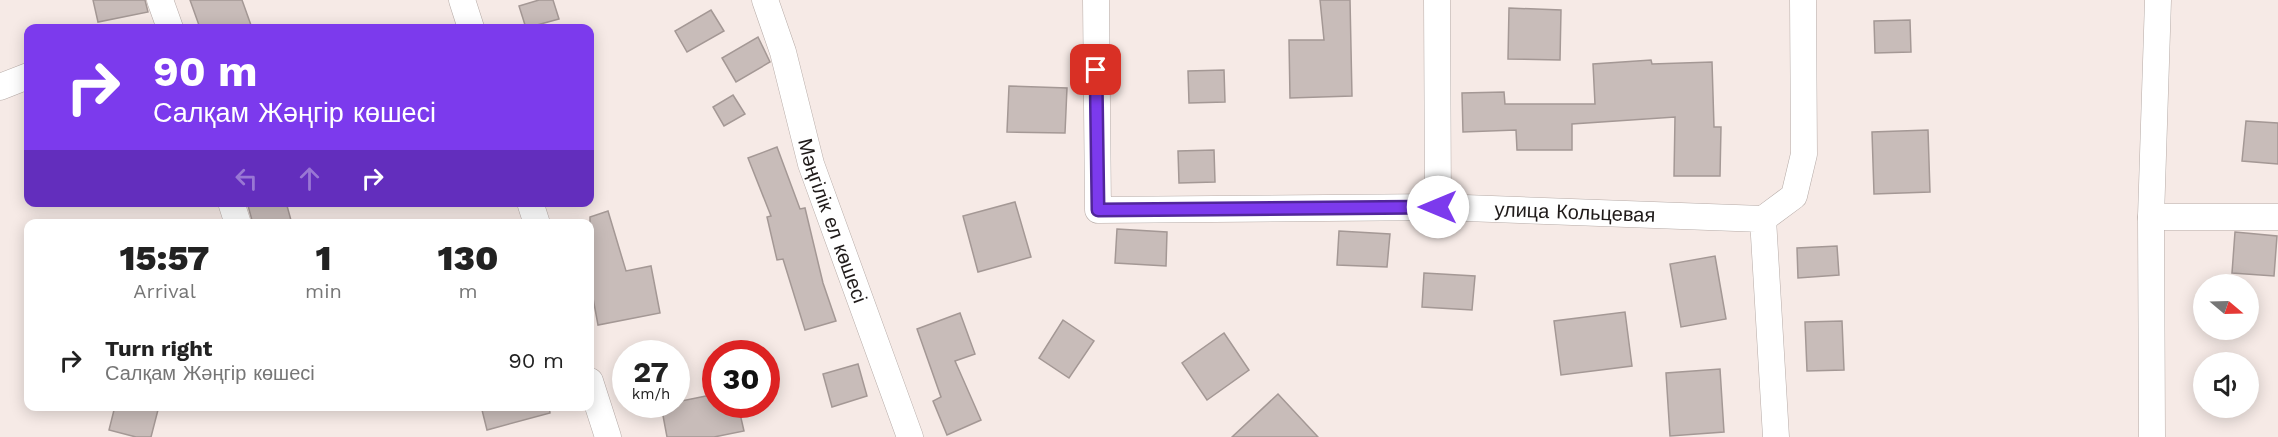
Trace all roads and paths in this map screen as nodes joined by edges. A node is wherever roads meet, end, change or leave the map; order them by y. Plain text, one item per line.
1 (462, 0) edge
2 (765, 0) edge
3 (1096, 0) edge
4 (1437, 0) edge
5 (1803, 0) edge
6 (2158, 0) edge
7 (470, 24) edge
8 (24, 78) edge
9 (0, 87) edge
10 (1438, 207) junction
11 (2151, 217) junction
12 (2278, 217) edge
13 (1763, 219) junction
14 (594, 393) edge
15 (608, 437) edge
16 (910, 437) edge
17 (1776, 437) edge
18 (2152, 437) edge

1 - 7 street
2 - 16 street, Мәңгілік ел көшесі
3 - 10 street, улица Кольцевая
4 - 10 street
5 - 13 street
6 - 11 street
8 - 9 street
10 - 13 street, улица Кольцевая
11 - 12 street
11 - 18 street
13 - 17 street
14 - 15 street

